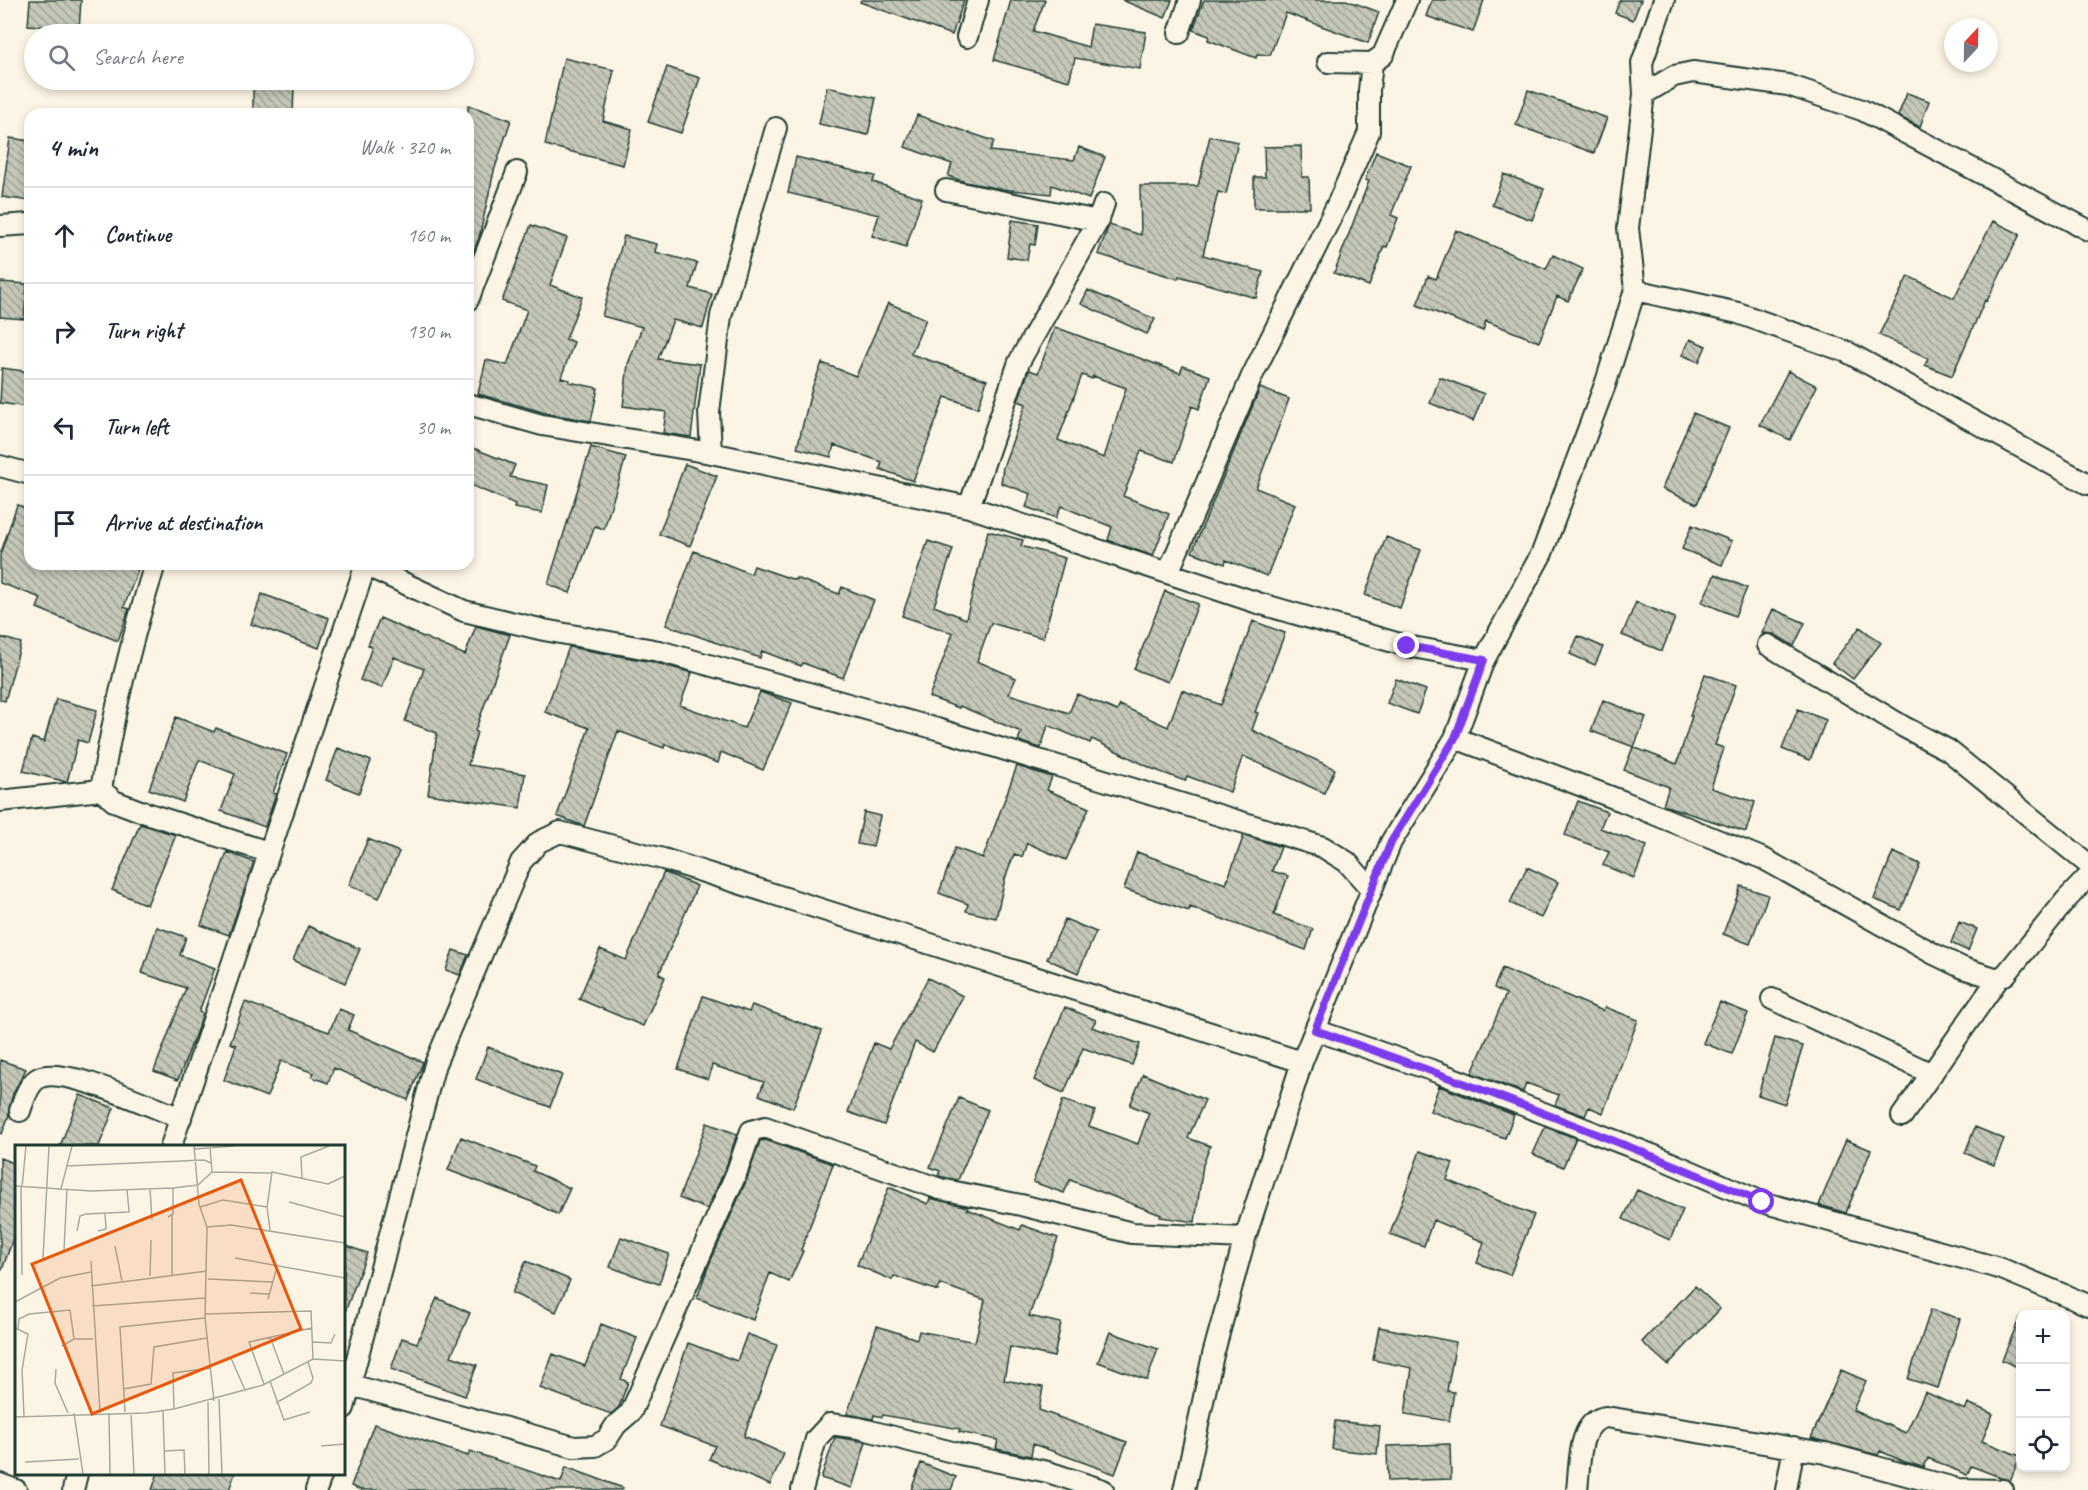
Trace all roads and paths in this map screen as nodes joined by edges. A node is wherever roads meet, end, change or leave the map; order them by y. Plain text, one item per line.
1 (978, 0) edge
2 (1190, 0) edge
3 (1407, 0) edge
4 (1664, 0) edge
5 (1179, 33) dead end
6 (968, 36) dead end
7 (1328, 62) dead end
8 (1372, 63) junction
9 (1644, 94) junction
10 (776, 128) dead end
11 (517, 172) dead end
12 (946, 190) dead end
13 (24, 224) edge
14 (0, 226) edge
15 (2088, 230) edge
16 (475, 266) edge
17 (1635, 290) junction
18 (474, 406) edge
19 (711, 453) junction
20 (0, 466) edge
21 (24, 472) edge
22 (2088, 484) edge
23 (969, 507) junction
24 (153, 570) edge
25 (364, 570) edge
26 (376, 570) edge
27 (1168, 573) junction
28 (1768, 645) dead end
29 (1484, 660) junction
30 (1455, 738) junction
31 (101, 790) junction
32 (0, 801) edge
33 (268, 852) junction
34 (2088, 864) edge
35 (2088, 877) edge
36 (1372, 890) junction
37 (1998, 979) junction
38 (1772, 999) dead end
39 (1315, 1030) junction
40 (1302, 1062) junction
41 (1932, 1074) junction
42 (20, 1111) dead end
43 (1902, 1116) dead end
44 (181, 1118) junction
45 (171, 1145) edge
46 (1245, 1238) junction
47 (2088, 1305) edge
48 (351, 1385) junction
49 (345, 1405) edge
50 (1794, 1447) junction
51 (77, 1475) edge
52 (321, 1475) edge
53 (0, 1484) edge
54 (16, 1490) edge
55 (73, 1490) edge
56 (316, 1490) edge
57 (802, 1490) edge
58 (1103, 1490) edge
59 (1184, 1490) edge
60 (1577, 1490) edge
61 (1786, 1490) edge
62 (2003, 1490) edge

1 - 6 street
2 - 5 street
3 - 8 street
4 - 9 street
7 - 8 street
8 - 27 street
9 - 15 street
9 - 17 street
10 - 19 street
11 - 16 street
12 - 23 street
13 - 14 street
17 - 22 street
17 - 29 street
18 - 19 street
19 - 23 street
20 - 21 street
23 - 27 street
24 - 31 street
25 - 33 street
26 - 36 street
27 - 29 street
28 - 34 street
29 - 30 street
30 - 36 street
30 - 37 street
31 - 32 street
31 - 33 street
33 - 44 street
35 - 37 street
36 - 39 street
37 - 41 street
38 - 41 street
39 - 40 street
39 - 47 street
40 - 46 street
40 - 48 street
41 - 43 street
42 - 44 street
44 - 45 street
46 - 48 street
46 - 59 street
48 - 49 street
50 - 60 street
50 - 61 street
50 - 62 street
51 - 55 street
52 - 56 street
53 - 54 street
57 - 58 street

